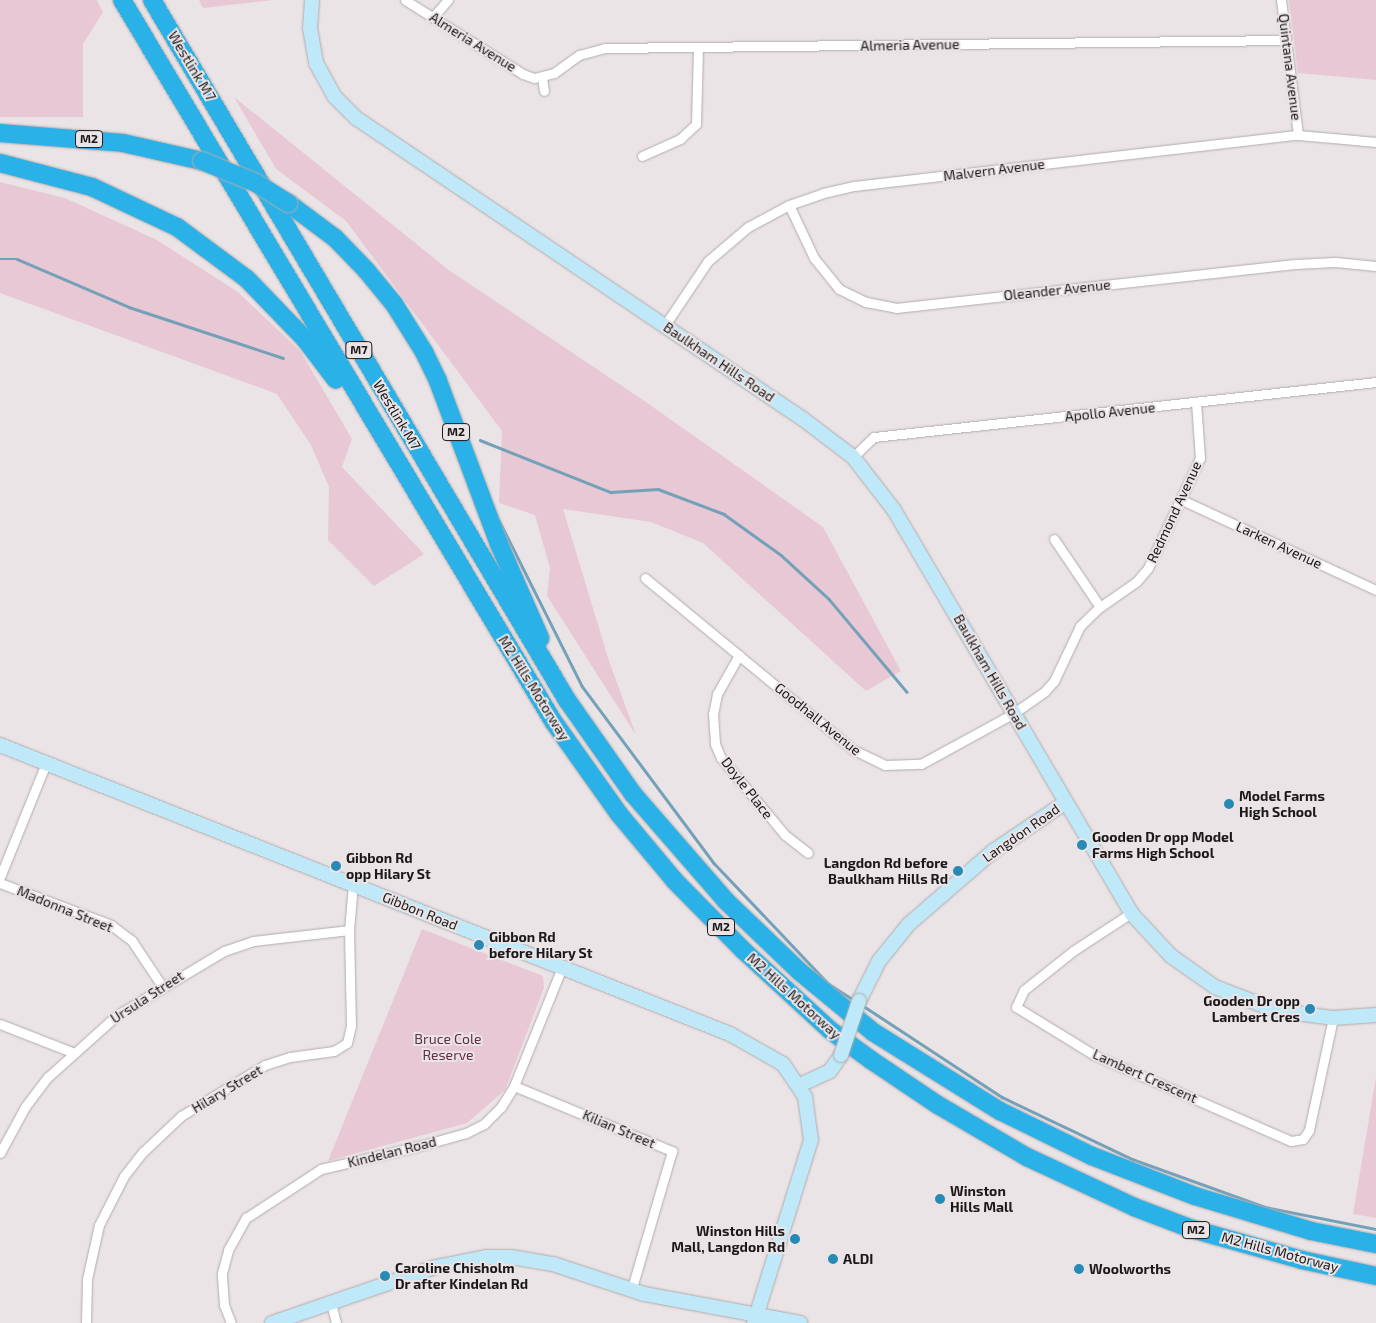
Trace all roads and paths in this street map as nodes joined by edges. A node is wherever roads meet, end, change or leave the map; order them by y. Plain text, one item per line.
1 (122, 0) edge
2 (152, 0) edge
3 (312, 0) edge
4 (405, 0) edge
5 (448, 0) edge
6 (1281, 0) edge
7 (433, 17) junction
8 (1286, 40) junction
9 (698, 47) junction
10 (542, 78) junction
11 (544, 91) dead end
12 (8, 134) edge
13 (1298, 135) junction
14 (1376, 142) edge
15 (642, 156) dead end
16 (4, 164) edge
17 (789, 205) junction
18 (1376, 266) edge
19 (665, 325) junction
20 (1376, 382) edge
21 (1196, 402) junction
22 (374, 423) junction
23 (853, 457) junction
24 (1182, 500) junction
25 (1054, 539) dead end
26 (645, 578) dead end
27 (1376, 590) edge
28 (1100, 606) junction
29 (739, 655) junction
30 (567, 700) junction
31 (1014, 713) junction
32 (0, 745) edge
33 (46, 763) junction
34 (1066, 802) junction
35 (808, 853) dead end
36 (0, 877) edge
37 (0, 883) edge
38 (353, 884) junction
39 (1131, 913) junction
40 (349, 930) junction
41 (562, 967) junction
42 (162, 986) junction
43 (1376, 1014) edge
44 (1333, 1018) junction
45 (0, 1024) edge
46 (72, 1052) junction
47 (800, 1085) junction
48 (514, 1086) junction
49 (0, 1152) edge
50 (1376, 1244) edge
51 (1376, 1276) edge
52 (631, 1291) junction
53 (331, 1303) junction
54 (756, 1319) edge
55 (86, 1323) edge
56 (231, 1323) edge
57 (272, 1323) edge
58 (336, 1323) edge
59 (800, 1323) edge

1 - 22 highway, Westlink M7 / M7
2 - 30 highway, Westlink M7 / M7
3 - 19 street, Baulkham Hills Road
4 - 7 street, Almeria Avenue
5 - 7 street
6 - 8 street, Quintana Avenue
7 - 10 street, Almeria Avenue
8 - 9 street, Almeria Avenue
8 - 13 street, Quintana Avenue
9 - 10 street, Almeria Avenue
9 - 15 street
10 - 11 street
12 - 30 highway, M2, bridge
13 - 14 street, Malvern Avenue
13 - 17 street, Malvern Avenue
16 - 22 highway, M2
17 - 18 street, Oleander Avenue
17 - 19 street, Malvern Avenue
19 - 23 street, Baulkham Hills Road
20 - 21 street, Apollo Avenue
21 - 23 street, Apollo Avenue
21 - 24 street, Redmond Avenue
22 - 51 highway, M2 Hills Motorway / M2
23 - 31 street, Baulkham Hills Road
24 - 27 street, Larken Avenue
24 - 28 street, Redmond Avenue
25 - 28 street
26 - 29 street, Goodhall Avenue
28 - 31 street, Redmond Avenue
29 - 31 street, Goodhall Avenue
29 - 35 street, Doyle Place
30 - 50 highway, M2 Hills Motorway / M2
31 - 34 street, Baulkham Hills Road
32 - 33 street, Gibbon Road
33 - 36 street
33 - 38 street, Gibbon Road
34 - 39 street, Baulkham Hills Road
34 - 47 street, Langdon Road, bridge
37 - 42 street, Madonna Street
38 - 40 street, Hilary Street
38 - 41 street, Gibbon Road
39 - 44 street, Baulkham Hills Road
39 - 44 street, Lambert Crescent
40 - 42 street, Ursula Street
40 - 55 street, Hilary Street
41 - 47 street, Gibbon Road
41 - 48 street, Kindelan Road
42 - 46 street, Ursula Street
43 - 44 street, Baulkham Hills Road
45 - 46 street
46 - 49 street, Ursula Street
47 - 54 street
48 - 52 street, Kilian Street
48 - 56 street, Kindelan Road
52 - 53 street
52 - 54 street
53 - 57 street
53 - 58 street
54 - 59 street

